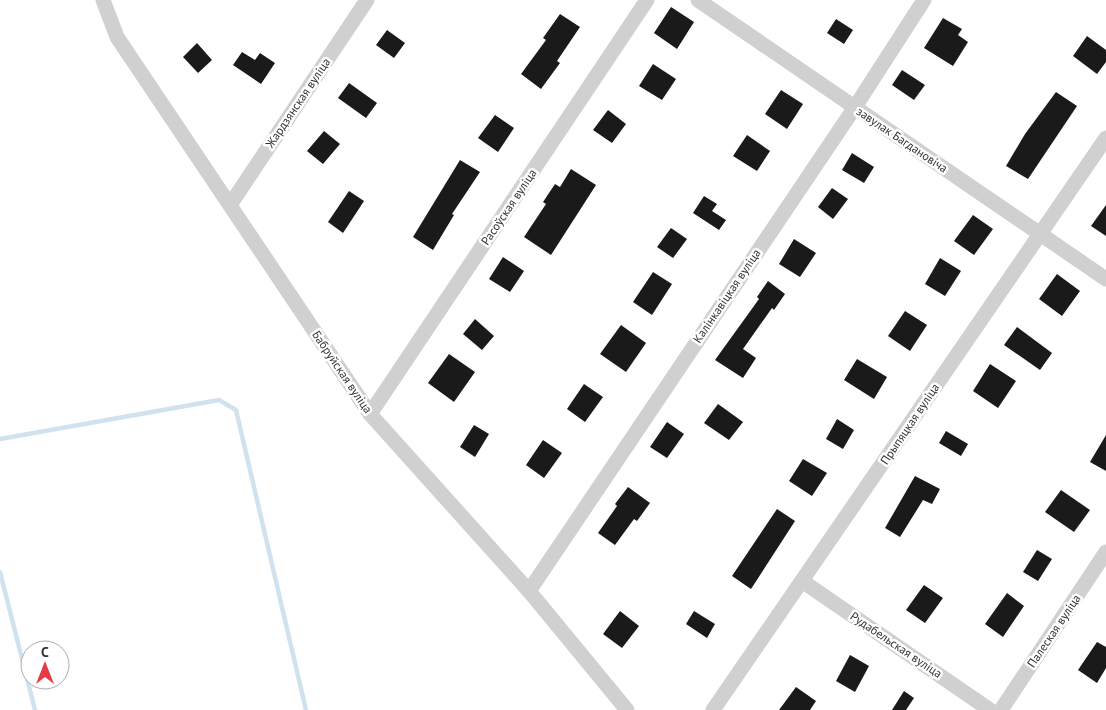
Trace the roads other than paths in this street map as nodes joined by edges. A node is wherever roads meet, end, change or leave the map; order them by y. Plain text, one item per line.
1 (104, 0) edge
2 (367, 0) edge
3 (647, 0) edge
4 (698, 0) edge
5 (924, 0) edge
6 (855, 107) junction
7 (1106, 138) edge
8 (230, 205) junction
9 (1040, 234) junction
10 (1106, 279) edge
11 (370, 414) junction
12 (1106, 552) edge
13 (802, 581) junction
14 (528, 591) junction
15 (627, 710) edge
16 (713, 710) edge
17 (990, 710) edge
18 (1001, 710) edge

1 - 8 street, Бабруйская вуліца
2 - 8 street, Жардзянская вуліца
3 - 11 street, Расоўская вуліца
4 - 6 street, завулак Багдановіча
5 - 6 street, Калінкавіцкая вуліца
6 - 9 street, завулак Багдановіча
6 - 14 street, Калінкавіцкая вуліца
7 - 9 street, Прыпяцкая вуліца
8 - 11 street, Бабруйская вуліца
9 - 10 street, завулак Багдановіча
9 - 13 street, Прыпяцкая вуліца
11 - 14 street, Бабруйская вуліца
12 - 18 street, Палеская вуліца
13 - 16 street, Прыпяцкая вуліца
13 - 17 street, Рудабельская вуліца
14 - 15 street, Бабруйская вуліца

